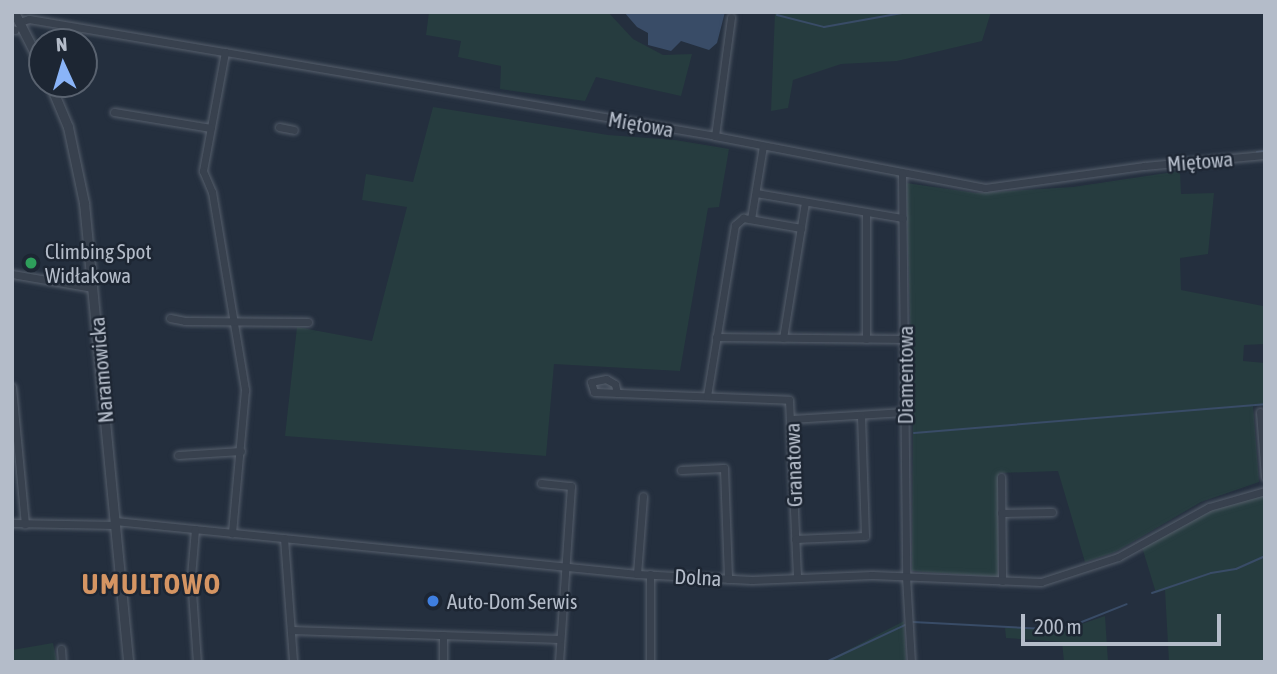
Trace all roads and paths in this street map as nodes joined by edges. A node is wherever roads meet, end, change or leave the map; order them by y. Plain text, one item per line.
1 (14, 12) edge
2 (731, 17) dead end
3 (15, 27) edge
4 (28, 46) edge
5 (225, 52) junction
6 (56, 98) edge
7 (114, 112) dead end
8 (279, 127) dead end
9 (211, 128) junction
10 (294, 130) dead end
11 (715, 136) junction
12 (763, 146) junction
13 (1265, 155) edge
14 (902, 173) junction
15 (755, 194) junction
16 (805, 202) junction
17 (866, 214) junction
18 (903, 218) junction
19 (751, 219) junction
20 (801, 228) junction
21 (12, 274) edge
22 (93, 288) junction
23 (170, 318) dead end
24 (235, 321) junction
25 (309, 322) dead end
26 (716, 337) junction
27 (783, 338) junction
28 (866, 339) junction
29 (905, 339) junction
30 (12, 387) edge
31 (617, 393) dead end
32 (707, 396) junction
33 (905, 412) junction
34 (1260, 412) dead end
35 (861, 416) junction
36 (791, 419) junction
37 (241, 451) junction
38 (178, 455) dead end
39 (681, 470) dead end
40 (1001, 477) dead end
41 (1265, 477) edge
42 (541, 482) dead end
43 (1265, 491) edge
44 (643, 496) dead end
45 (1052, 512) dead end
46 (1001, 513) junction
47 (12, 523) edge
48 (115, 523) junction
49 (26, 524) junction
50 (195, 529) junction
51 (232, 533) junction
52 (284, 538) junction
53 (795, 539) junction
54 (564, 567) junction
55 (637, 574) junction
56 (650, 574) junction
57 (906, 576) junction
58 (797, 578) junction
59 (727, 579) junction
60 (1002, 581) junction
61 (291, 630) junction
62 (443, 635) junction
63 (560, 639) junction
64 (61, 649) dead end
65 (62, 662) edge
66 (128, 662) edge
67 (197, 662) edge
68 (293, 662) edge
69 (443, 662) edge
70 (559, 662) edge
71 (650, 662) edge
72 (911, 662) edge

1 - 3 street
2 - 11 street
3 - 4 street
3 - 5 street, Miętowa
5 - 9 street
5 - 11 street, Miętowa
6 - 22 street, Naramowicka
7 - 9 street
8 - 10 street
9 - 24 street
11 - 12 street, Miętowa
12 - 14 street, Miętowa
12 - 15 street
13 - 14 street, Miętowa
14 - 18 street, Diamentowa
15 - 16 street
15 - 19 street
16 - 17 street
16 - 20 street
17 - 18 street
17 - 28 street
18 - 29 street, Diamentowa
19 - 20 street
19 - 26 street
20 - 27 street
21 - 22 street
22 - 48 street, Naramowicka
23 - 24 street
24 - 25 street
24 - 37 street
26 - 27 street
26 - 32 street
27 - 28 street
28 - 29 street
29 - 33 street, Diamentowa
30 - 49 street
31 - 32 street, Granatowa
32 - 36 street, Granatowa
33 - 35 street
33 - 57 street, Diamentowa
34 - 41 street
35 - 36 street
35 - 53 street
36 - 53 street, Granatowa
37 - 38 street
37 - 51 street
39 - 59 street
40 - 46 street
42 - 54 street
43 - 60 street, Dolna
44 - 55 street
45 - 46 street
46 - 60 street
47 - 49 street, Dolna
48 - 49 street, Dolna
48 - 50 street, Dolna
48 - 66 street, Naramowicka
50 - 51 street, Dolna
50 - 67 street
51 - 52 street, Dolna
52 - 54 street, Dolna
52 - 61 street
53 - 58 street, Granatowa
54 - 55 street, Dolna
54 - 63 street
55 - 56 street, Dolna
56 - 59 street, Dolna
56 - 71 street
57 - 58 street, Dolna
57 - 60 street, Dolna
57 - 72 street, Diamentowa
58 - 59 street, Dolna
61 - 62 street
61 - 68 street
62 - 63 street
62 - 69 street
63 - 70 street
64 - 65 street

